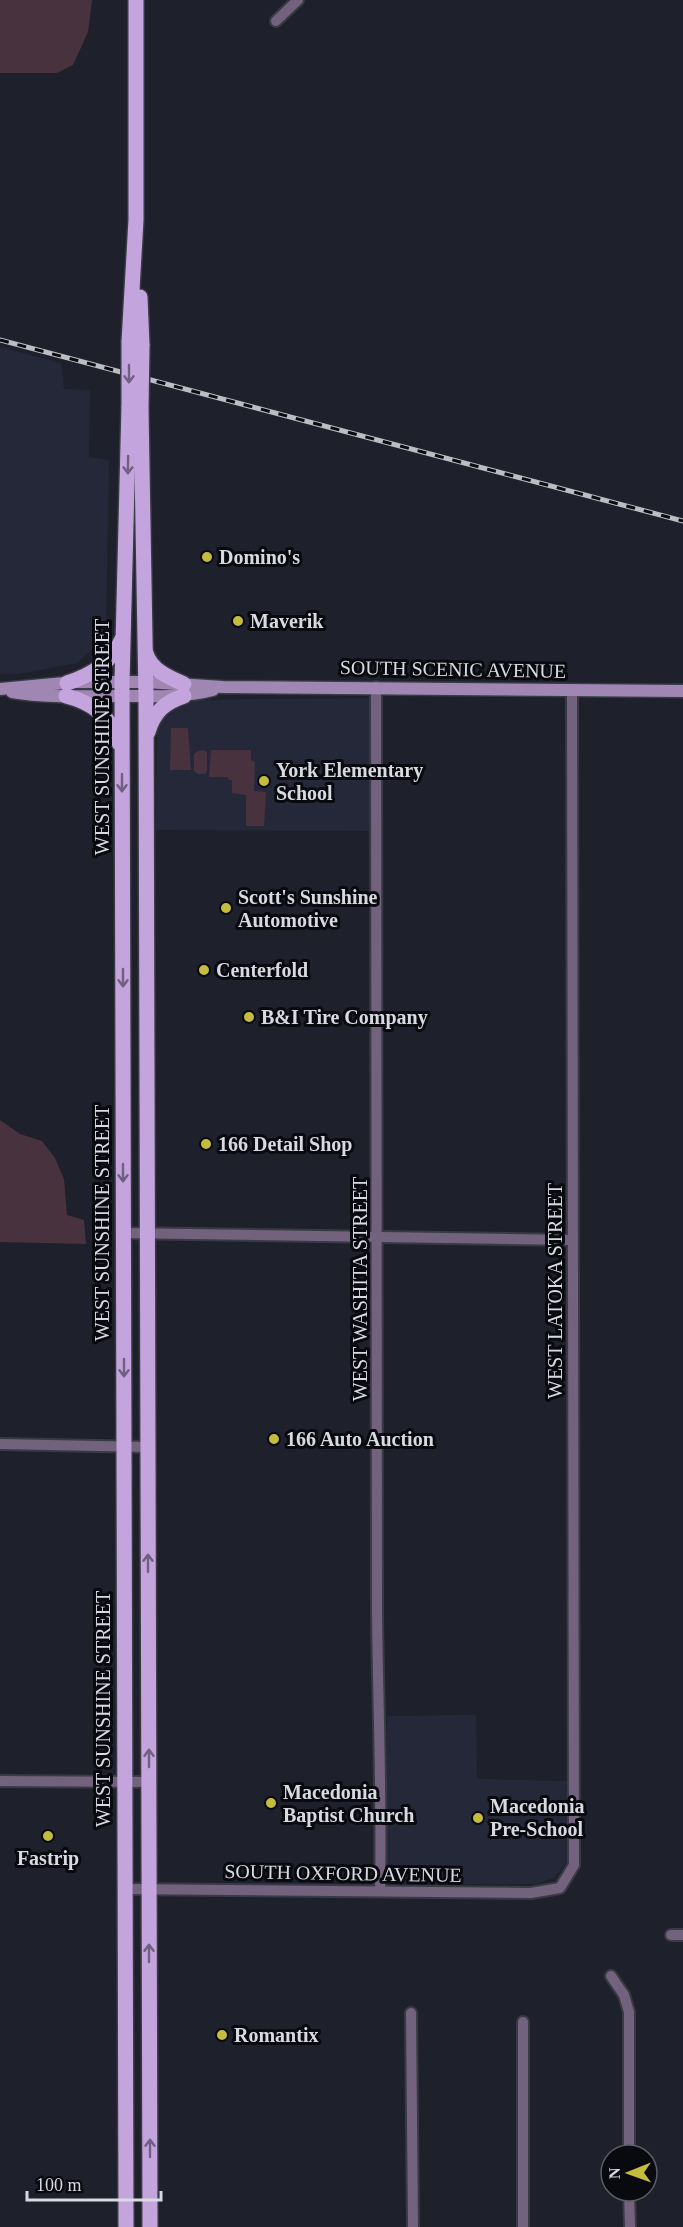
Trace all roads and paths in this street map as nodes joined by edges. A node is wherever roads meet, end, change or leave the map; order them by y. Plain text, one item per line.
1 (136, 0) edge
2 (298, 0) edge
3 (276, 21) dead end
4 (135, 407) junction
5 (123, 637) junction
6 (145, 647) junction
7 (376, 687) junction
8 (0, 689) edge
9 (66, 689) junction
10 (122, 689) junction
11 (146, 689) junction
12 (184, 690) junction
13 (572, 690) junction
14 (683, 692) edge
15 (146, 740) junction
16 (122, 756) junction
17 (123, 1233) junction
18 (147, 1234) junction
19 (379, 1237) junction
20 (573, 1240) junction
21 (0, 1444) edge
22 (124, 1447) junction
23 (148, 1447) junction
24 (0, 1781) edge
25 (124, 1782) junction
26 (149, 1782) junction
27 (560, 1888) joint
28 (125, 1889) junction
29 (149, 1889) junction
30 (380, 1891) junction
31 (610, 1976) dead end
32 (411, 2013) dead end
33 (523, 2022) dead end
34 (629, 2143) edge
35 (629, 2203) edge
36 (126, 2227) edge
37 (150, 2227) edge
38 (413, 2227) edge
39 (523, 2227) edge
40 (630, 2227) edge

1 - 4 main road, WEST SUNSHINE STREET, bridge
2 - 3 street
4 -> 5 main road, WEST SUNSHINE STREET
4 - 6 main road, WEST SUNSHINE STREET
5 - 9 main road
5 - 10 main road, WEST SUNSHINE STREET
6 - 11 main road, WEST SUNSHINE STREET
6 - 12 main road
7 - 12 main road, SOUTH SCENIC AVENUE
7 - 13 main road, SOUTH SCENIC AVENUE
7 - 19 street, WEST WASHITA STREET
8 - 9 main road, SOUTH SCENIC AVENUE
9 - 10 main road, SOUTH SCENIC AVENUE
9 - 16 main road
10 - 11 main road, SOUTH SCENIC AVENUE
10 - 16 main road, WEST SUNSHINE STREET
11 - 12 main road, SOUTH SCENIC AVENUE
11 - 15 main road, WEST SUNSHINE STREET
12 - 15 main road
13 - 14 main road, SOUTH SCENIC AVENUE
13 - 20 street, WEST LATOKA STREET
15 - 18 main road, WEST SUNSHINE STREET
16 -> 17 main road, WEST SUNSHINE STREET
17 - 18 street
17 -> 22 main road, WEST SUNSHINE STREET
18 - 19 street
18 - 23 main road, WEST SUNSHINE STREET
19 - 20 street
19 - 30 street, WEST WASHITA STREET
20 - 27 street, WEST LATOKA STREET
21 - 22 street
22 - 23 street
22 - 25 main road, WEST SUNSHINE STREET
26 -> 23 main road, WEST SUNSHINE STREET
24 - 25 street
25 - 26 street
25 - 28 main road, WEST SUNSHINE STREET
26 - 29 main road, WEST SUNSHINE STREET
27 - 30 street, SOUTH OXFORD AVENUE
28 - 29 street, SOUTH OXFORD AVENUE
28 - 36 main road, WEST SUNSHINE STREET
29 - 30 street, SOUTH OXFORD AVENUE
37 -> 29 main road, WEST SUNSHINE STREET
31 - 34 street
32 - 38 street
33 - 39 street
35 - 40 street

